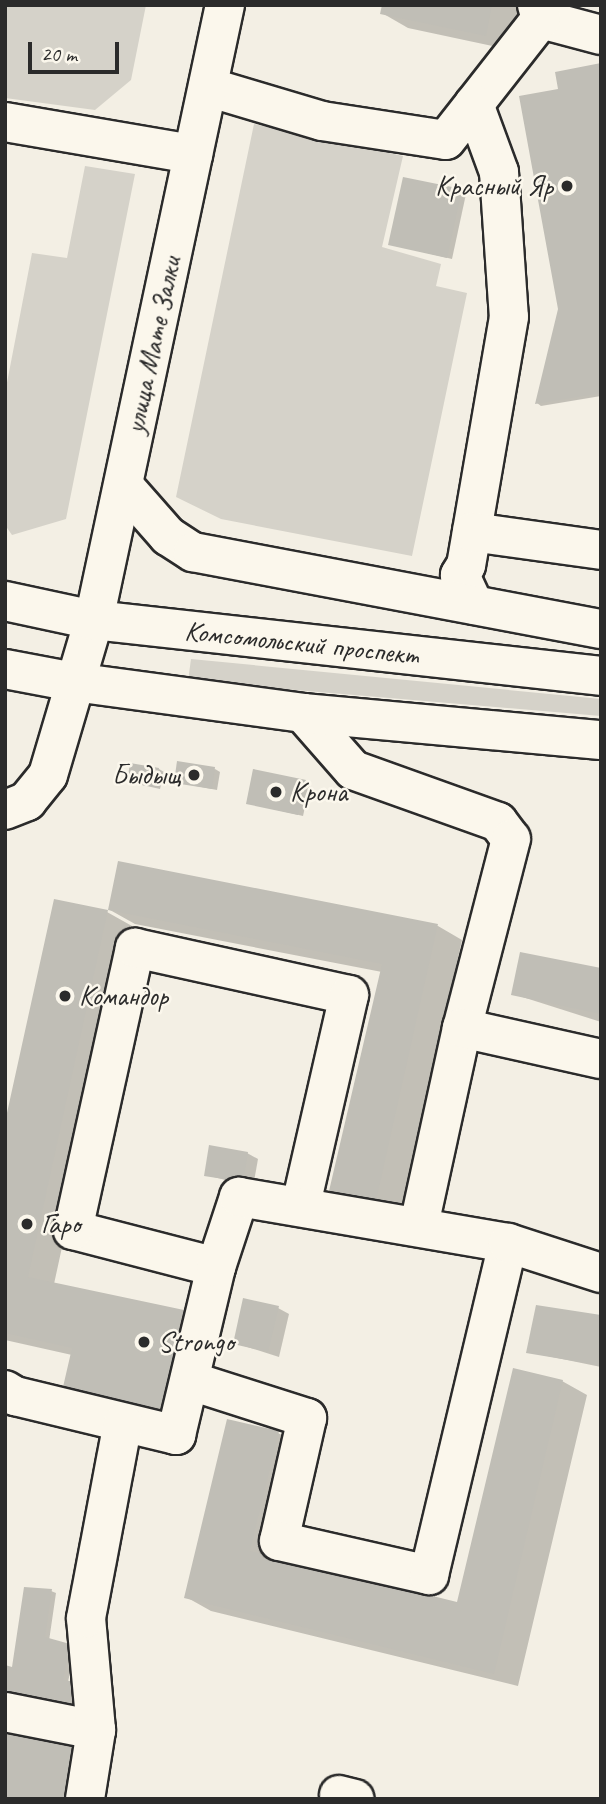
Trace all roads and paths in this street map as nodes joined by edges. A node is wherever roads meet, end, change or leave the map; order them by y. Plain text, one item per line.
1 (225, 5) edge
2 (539, 12) edge
3 (601, 35) edge
4 (208, 87) junction
5 (474, 104) junction
6 (5, 122) edge
7 (193, 153) junction
8 (124, 486) junction
9 (472, 532) junction
10 (601, 551) edge
11 (5, 601) edge
12 (474, 604) junction
13 (94, 620) junction
14 (601, 629) edge
15 (5, 668) edge
16 (601, 676) edge
17 (74, 682) junction
18 (303, 713) junction
19 (601, 740) edge
20 (5, 810) edge
21 (462, 1028) junction
22 (601, 1059) edge
23 (301, 1204) junction
24 (419, 1226) junction
25 (508, 1243) junction
26 (216, 1267) junction
27 (601, 1273) edge
28 (191, 1381) junction
29 (5, 1390) edge
30 (123, 1423) junction
31 (5, 1712) edge
32 (96, 1730) junction
33 (85, 1799) edge

1 - 4 main road, улица Мате Залки
2 - 3 main road
2 - 5 main road
4 - 5 main road
4 - 7 main road, улица Мате Залки
5 - 9 main road
6 - 7 main road
7 - 8 main road, улица Мате Залки
8 - 12 main road
8 - 13 main road, улица Мате Залки
9 - 10 main road
9 - 12 main road
11 - 13 main road, Комсомольский проспект
12 - 14 main road
13 - 16 main road, Комсомольский проспект
13 - 17 main road, улица Мате Залки
15 - 17 main road
17 - 18 main road
17 - 20 main road, улица Мате Залки
18 - 19 main road
18 - 21 main road
21 - 22 main road
21 - 24 main road
23 - 24 main road
23 - 26 main road
23 - 26 main road
24 - 25 main road
25 - 27 main road
25 - 28 main road
26 - 28 main road
28 - 30 main road
29 - 30 main road
30 - 32 main road
31 - 32 main road
32 - 33 main road

